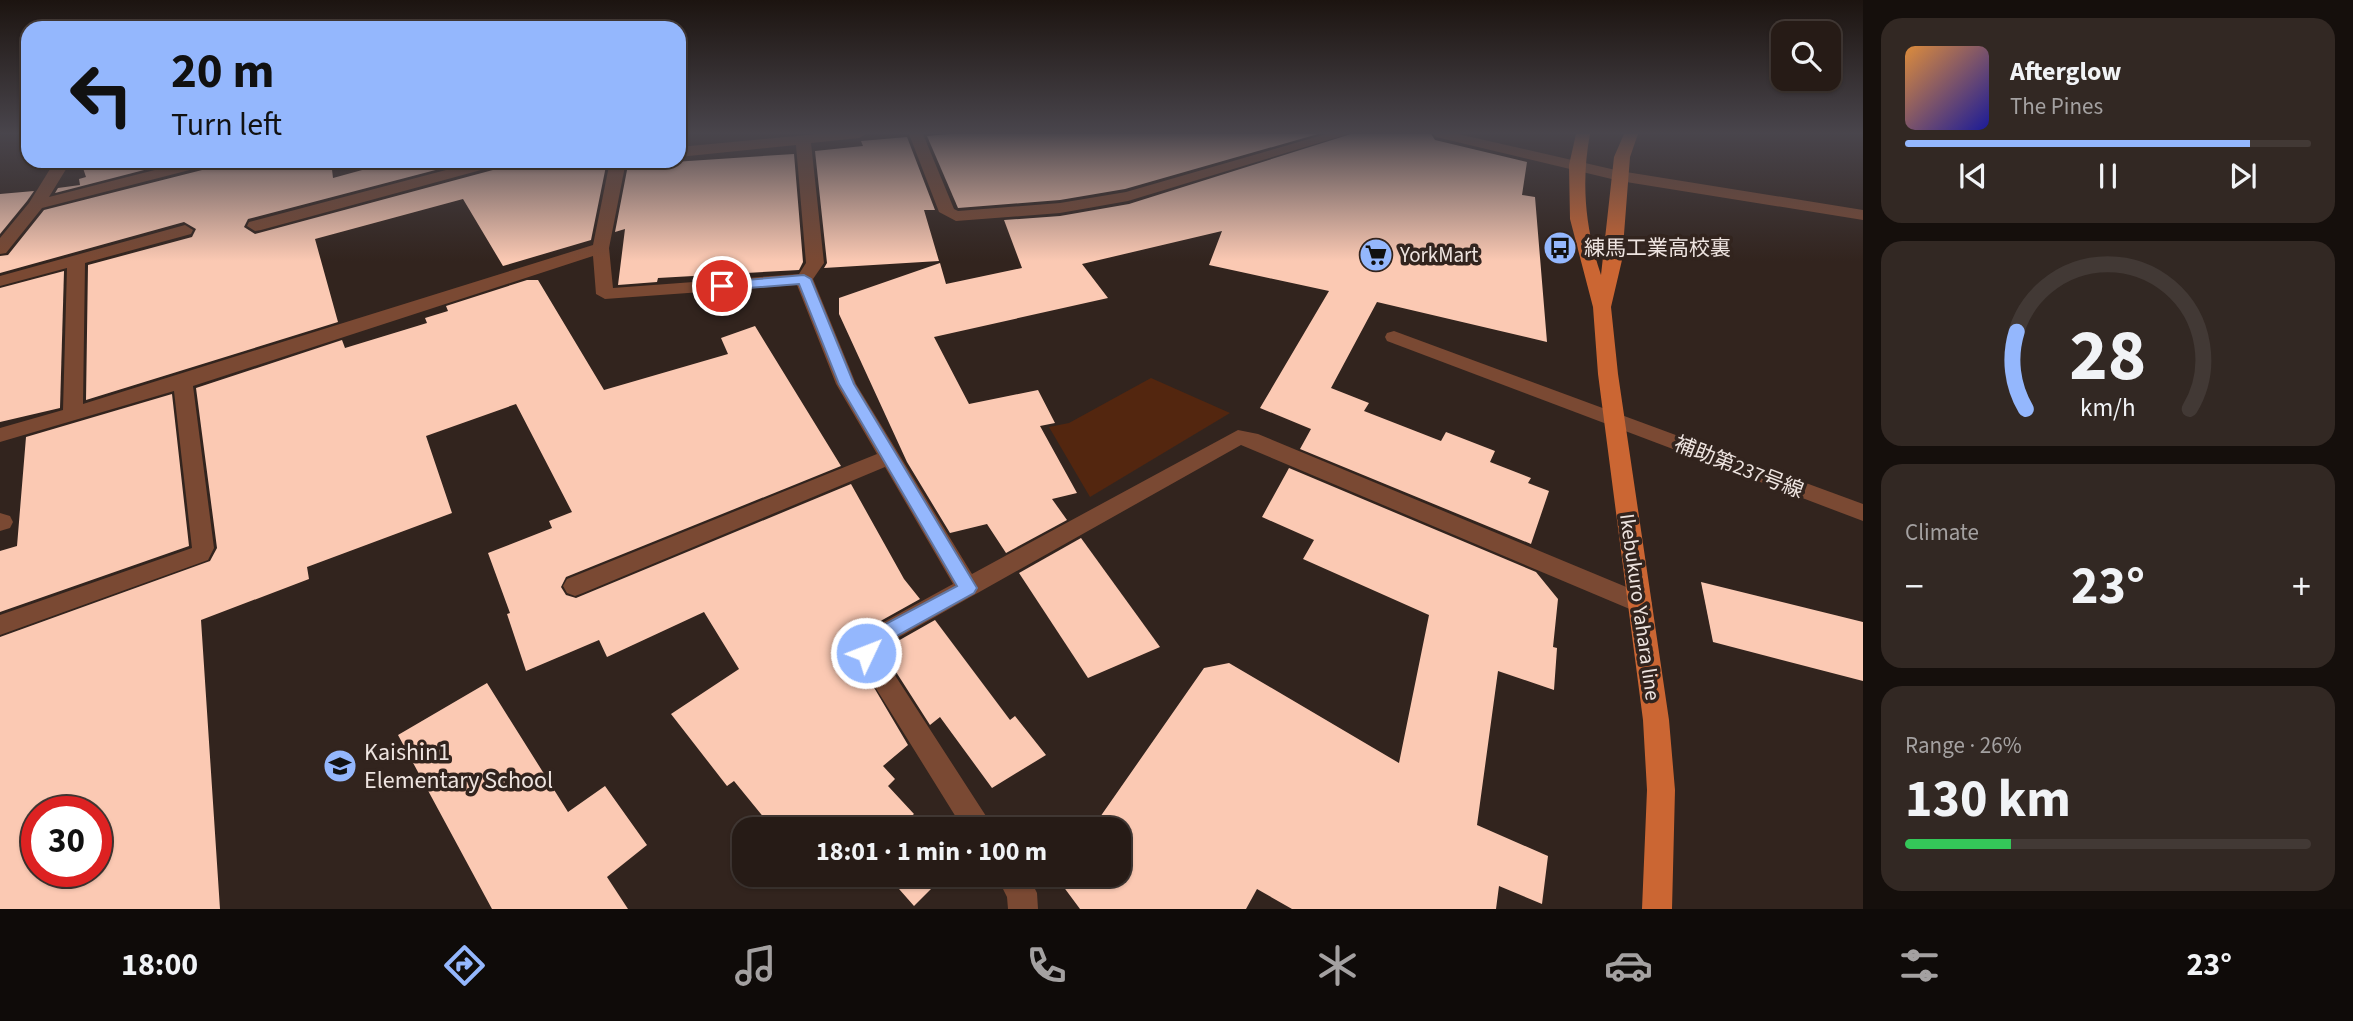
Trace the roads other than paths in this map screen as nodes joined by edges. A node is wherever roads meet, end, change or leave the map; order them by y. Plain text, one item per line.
1 (54, 176) edge
2 (148, 176) edge
3 (440, 176) edge
4 (615, 176) edge
5 (806, 176) edge
6 (933, 176) edge
7 (1195, 176) edge
8 (1577, 176) edge
9 (1620, 176) edge
10 (1623, 176) edge
11 (36, 205) junction
12 (1863, 215) edge
13 (255, 226) dead end
14 (185, 230) dead end
15 (601, 248) junction
16 (0, 249) edge
17 (76, 260) junction
18 (804, 279) junction
19 (0, 281) edge
20 (1602, 307) junction
21 (1394, 337) dead end
22 (183, 382) junction
23 (73, 414) junction
24 (1615, 421) junction
25 (0, 435) edge
26 (890, 457) junction
27 (1863, 513) edge
28 (575, 586) dead end
29 (968, 588) junction
30 (1640, 603) junction
31 (0, 625) edge
32 (973, 817) edge
33 (1018, 887) edge
34 (1023, 909) edge
35 (1657, 909) edge

1 - 11 street
2 - 11 street
3 - 13 street
4 - 15 street
5 - 18 street
6 - 7 street
8 - 20 main road, Ikebukuro Yahara line
9 - 20 main road, Ikebukuro Yahara line
10 - 12 street
11 - 16 street
14 - 17 street
15 - 18 street
15 - 22 street
17 - 19 street
17 - 23 street
18 - 26 street
20 - 24 main road, Ikebukuro Yahara line
21 - 24 street, 補助第237号線
22 - 23 street
22 - 31 street
23 - 25 street
24 - 27 street, 補助第237号線
24 - 30 main road, Ikebukuro Yahara line
26 - 28 street
26 - 29 street
29 - 30 street
29 - 32 street
30 - 35 main road, Ikebukuro Yahara line
33 - 34 street

